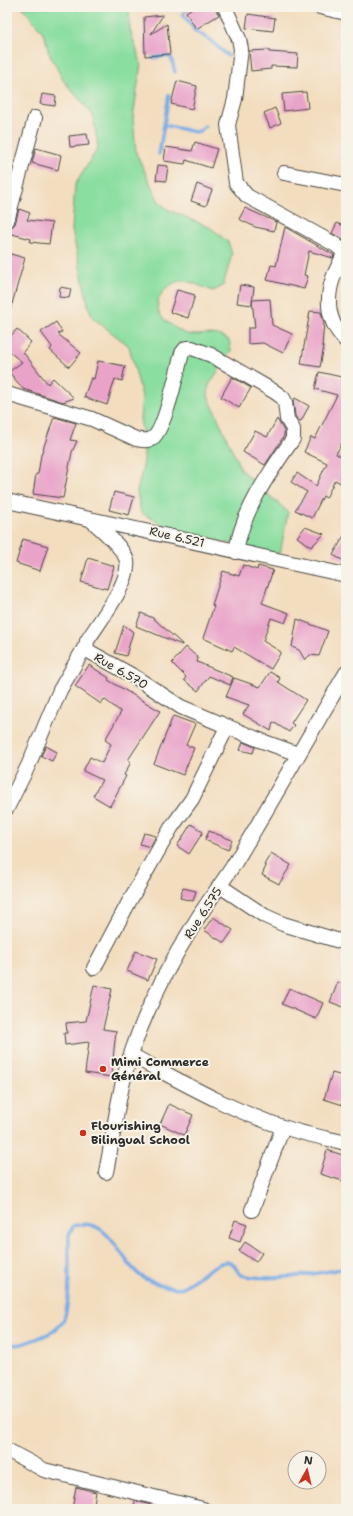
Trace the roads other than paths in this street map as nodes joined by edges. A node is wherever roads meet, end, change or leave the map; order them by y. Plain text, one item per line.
1 (225, 7) edge
2 (320, 7) edge
3 (346, 13) edge
4 (35, 118) dead end
5 (284, 173) dead end
6 (346, 185) edge
7 (7, 221) edge
8 (346, 341) edge
9 (7, 394) edge
10 (7, 501) edge
11 (90, 519) junction
12 (236, 552) junction
13 (346, 575) edge
14 (86, 645) junction
15 (346, 673) edge
16 (227, 727) junction
17 (298, 754) junction
18 (7, 808) edge
19 (220, 886) junction
20 (346, 943) edge
21 (94, 968) dead end
22 (131, 1055) junction
23 (283, 1127) junction
24 (346, 1143) edge
25 (106, 1172) dead end
26 (252, 1210) dead end
27 (7, 1450) edge
28 (163, 1504) edge
29 (203, 1509) edge

1 - 8 street
2 - 3 street
4 - 7 street
5 - 6 street
9 - 12 street
10 - 11 street, Rue 6.521
11 - 12 street, Rue 6.521
11 - 14 street, Rue 6.570
12 - 13 street, Rue 6.521
14 - 16 street, Rue 6.570
14 - 18 street
15 - 17 street, Rue 6.575
16 - 17 street, Rue 6.570
16 - 21 street
17 - 19 street, Rue 6.575
19 - 20 street
19 - 22 street, Rue 6.575
22 - 23 street
22 - 25 street, Rue 6.575
23 - 24 street
23 - 26 street
27 - 28 street
28 - 29 street

